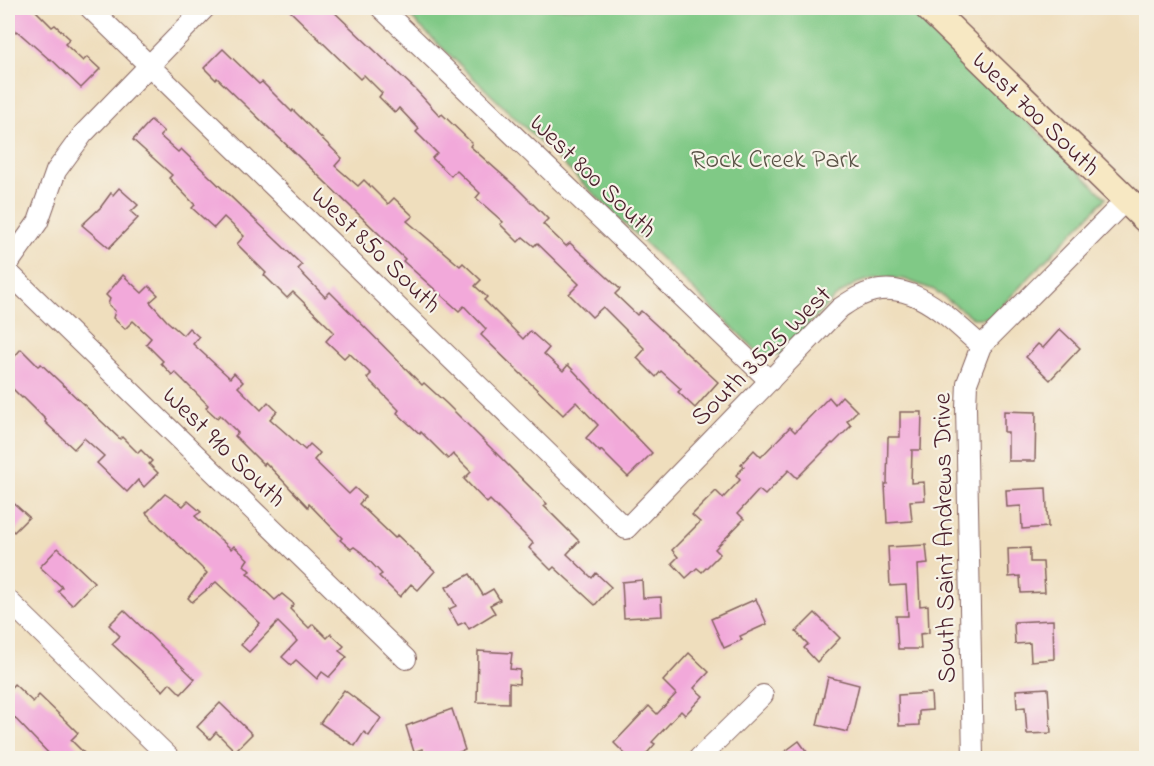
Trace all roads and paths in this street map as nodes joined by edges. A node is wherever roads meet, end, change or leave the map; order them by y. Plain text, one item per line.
1 (90, 8) edge
2 (205, 8) edge
3 (381, 8) edge
4 (929, 8) edge
5 (149, 64) junction
6 (1126, 200) junction
7 (1146, 219) edge
8 (8, 264) edge
9 (8, 272) edge
10 (981, 346) junction
11 (770, 381) junction
12 (626, 529) joint
13 (8, 600) edge
14 (406, 659) dead end
15 (763, 695) dead end
16 (170, 759) edge
17 (699, 759) edge
18 (973, 759) edge

1 - 5 street, West 850 South
2 - 5 street
3 - 11 street, West 800 South
4 - 6 street, West 700 South
5 - 8 street
5 - 12 street, West 850 South
6 - 7 street, West 700 South
6 - 10 street, South Saint Andrews Drive
9 - 14 street, West 910 South
10 - 11 street, South 3525 West
10 - 18 street, South Saint Andrews Drive
11 - 12 street, South 3525 West
13 - 16 street
15 - 17 street

